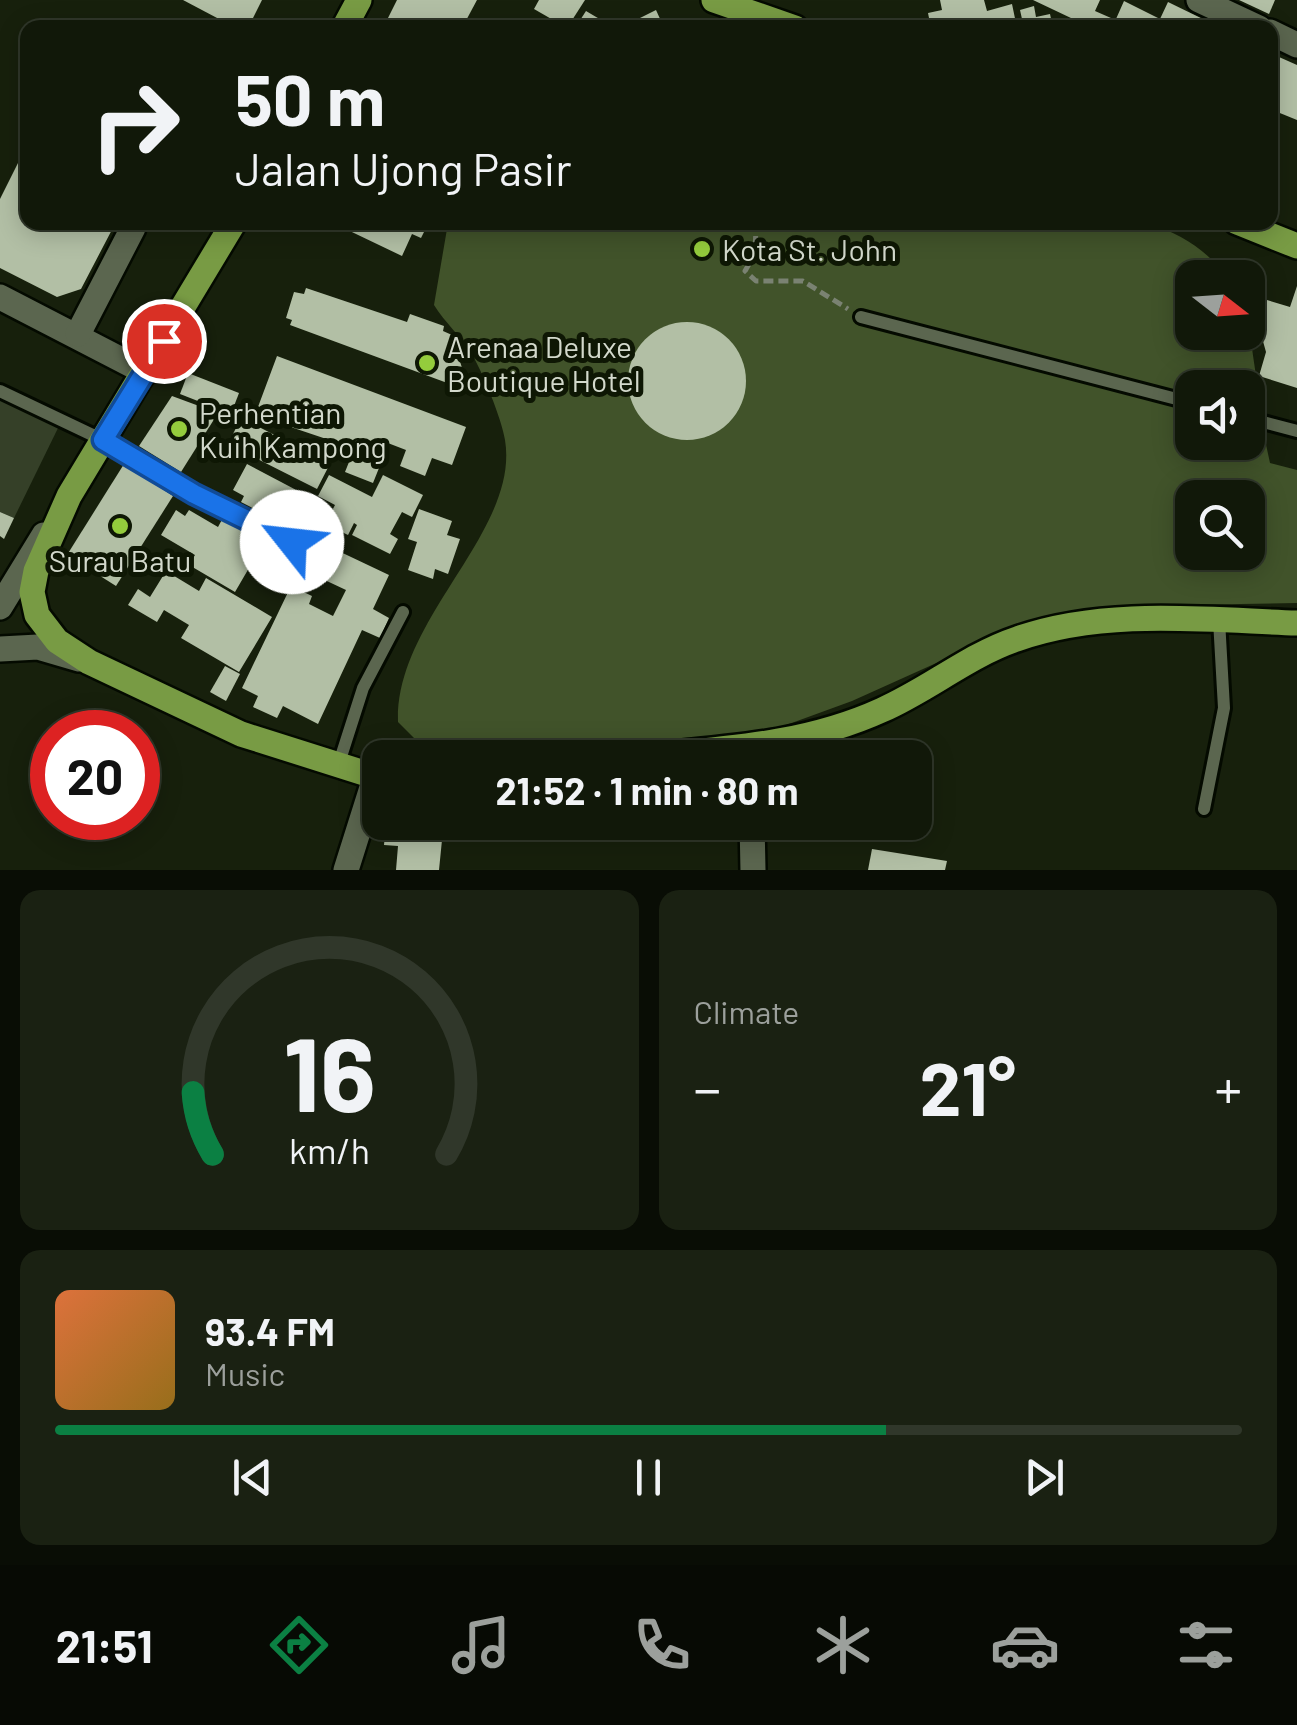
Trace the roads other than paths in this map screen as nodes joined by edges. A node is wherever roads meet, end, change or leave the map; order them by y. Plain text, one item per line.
1 (714, 0) edge
2 (1200, 0) edge
3 (772, 20) edge
4 (1242, 20) edge
5 (133, 230) edge
6 (229, 230) edge
7 (1257, 230) edge
8 (1297, 246) edge
9 (0, 297) edge
10 (861, 316) road end
11 (78, 334) junction
12 (145, 372) junction
13 (0, 391) edge
14 (1175, 399) edge
15 (1265, 423) edge
16 (1297, 431) edge
17 (103, 440) junction
18 (69, 496) junction
19 (292, 542) dead end
20 (0, 608) edge
21 (403, 612) dead end
22 (1219, 620) junction
23 (1297, 623) edge
24 (0, 649) edge
25 (89, 662) junction
26 (800, 740) edge
27 (338, 766) junction
28 (362, 773) edge
29 (1204, 809) dead end
30 (362, 824) edge
31 (752, 840) edge
32 (346, 870) edge
33 (753, 870) edge

1 - 3 main road
2 - 4 street
5 - 11 street
6 - 12 main road
7 - 8 main road
9 - 11 street
10 - 14 lane
11 - 12 street
12 - 17 main road
13 - 17 lane
15 - 16 lane
17 - 18 main road
17 - 19 lane
18 - 20 street
18 - 25 main road
21 - 27 lane
22 - 23 main road
22 - 26 main road
22 - 29 lane
24 - 25 street
25 - 27 main road
27 - 28 main road
30 - 32 street
31 - 33 street

